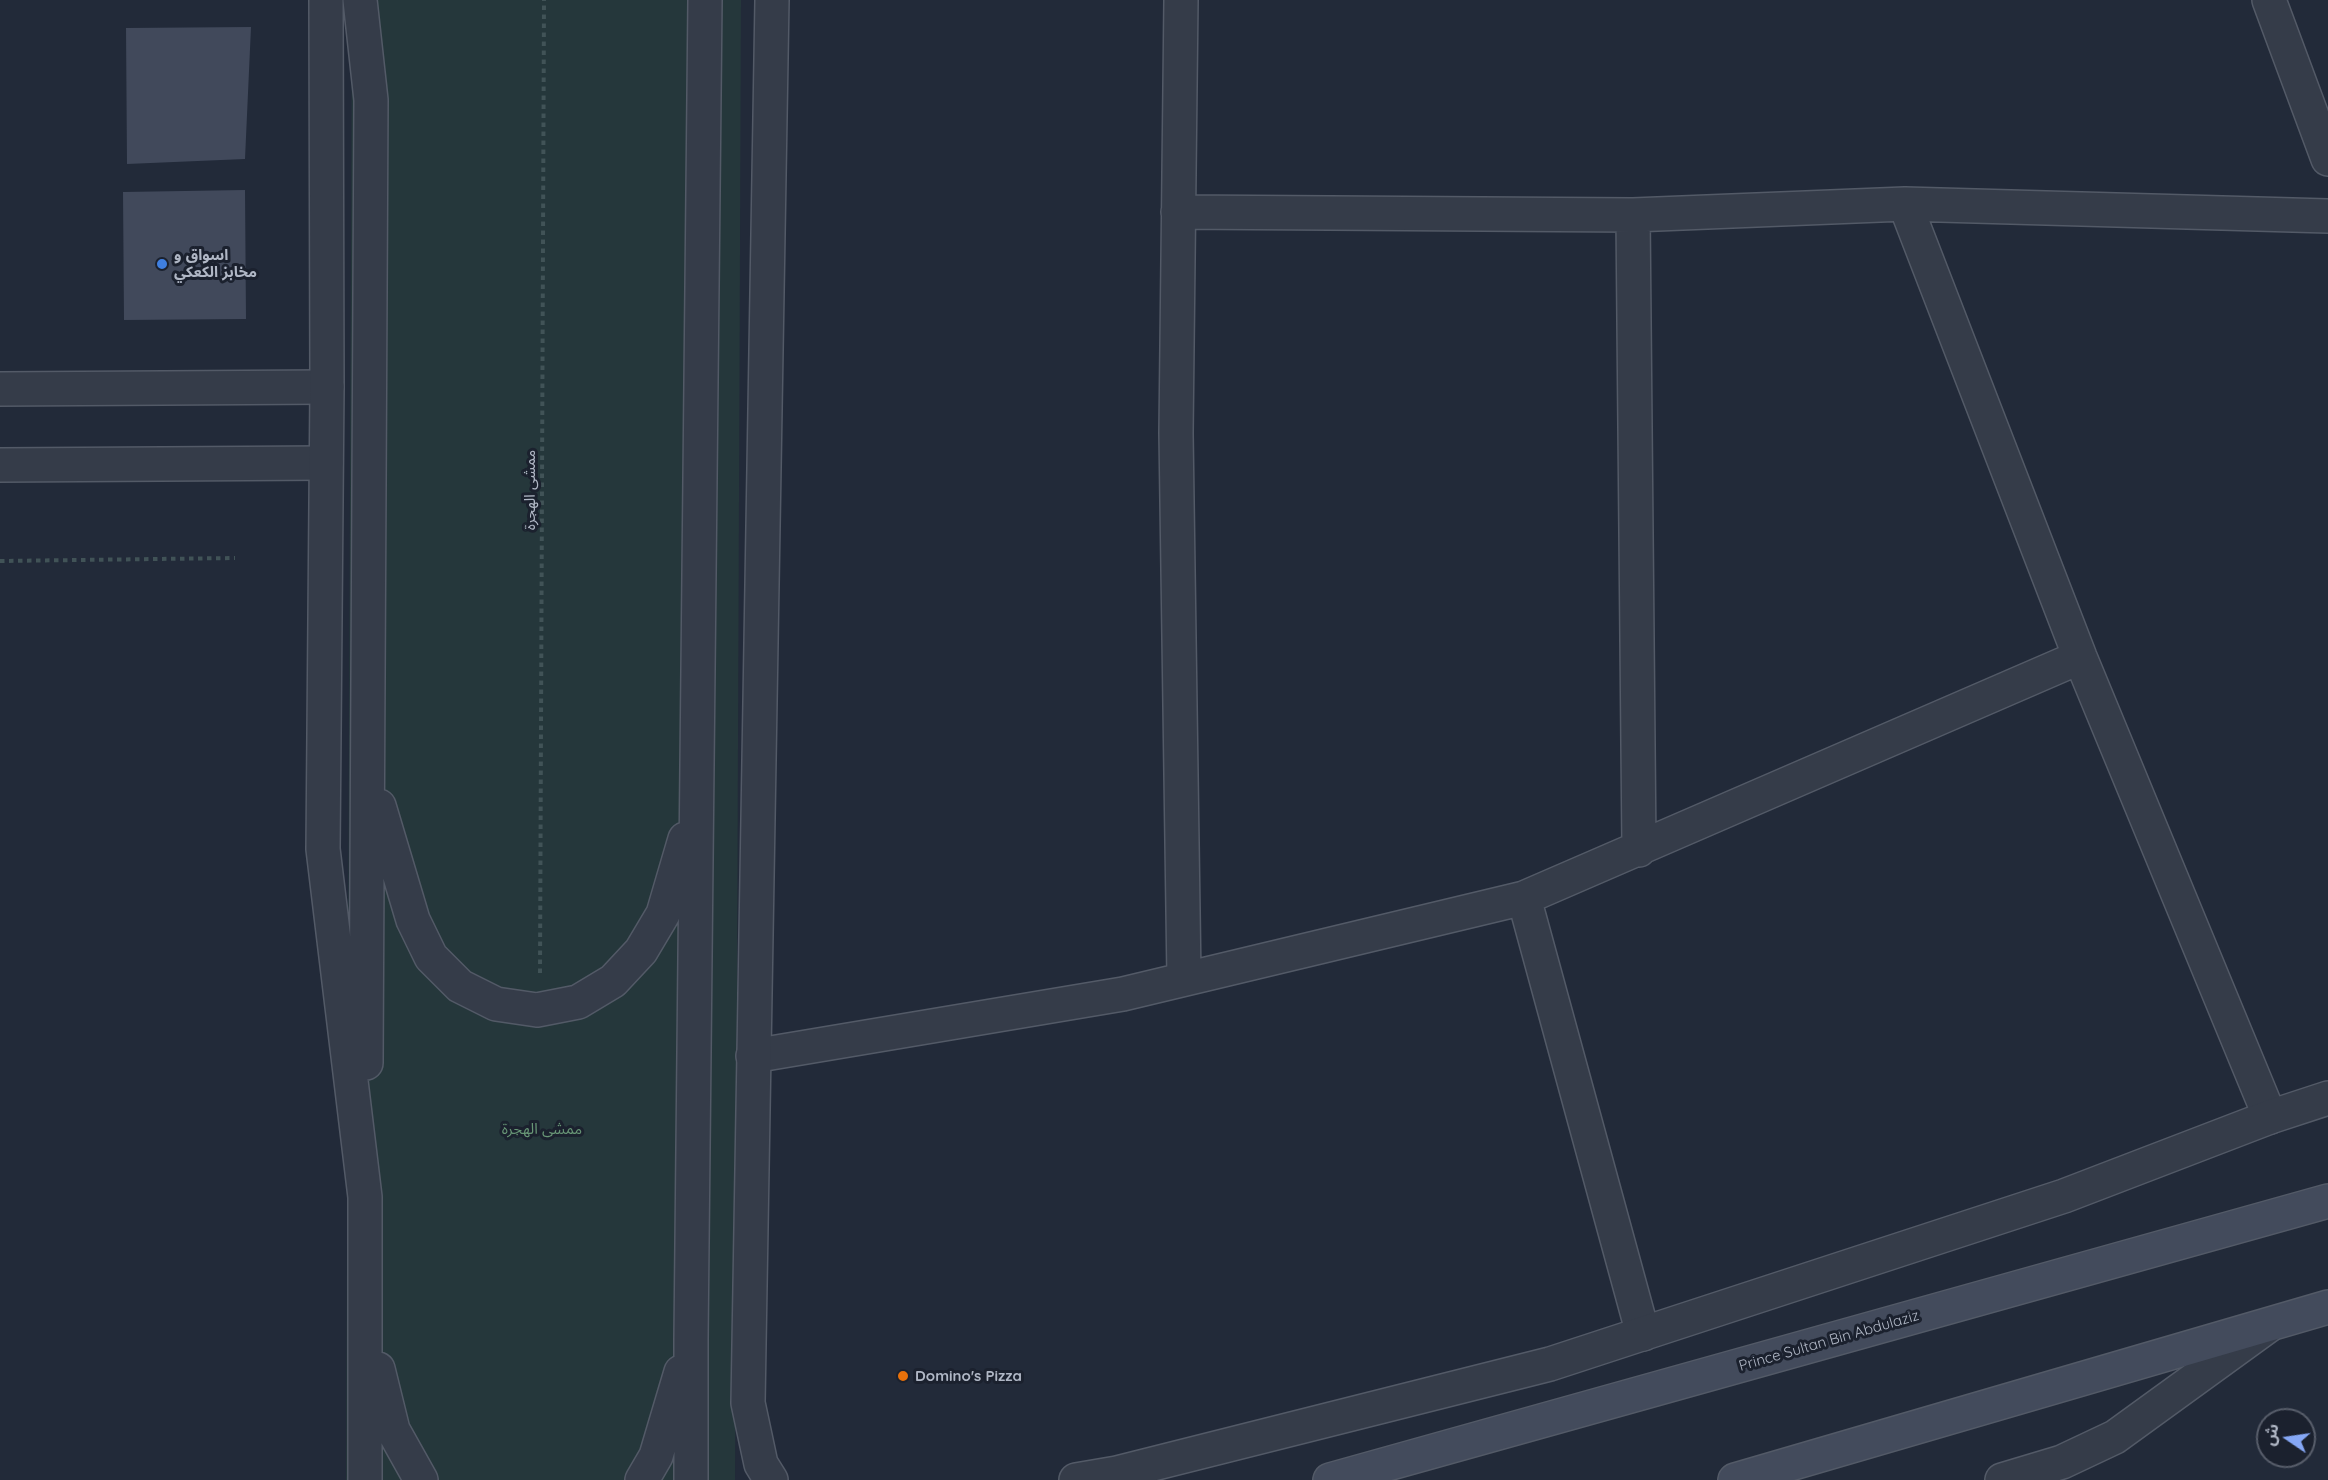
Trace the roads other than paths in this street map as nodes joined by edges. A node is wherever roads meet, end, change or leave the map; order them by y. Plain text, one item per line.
1 (326, 0) edge
2 (360, 0) edge
3 (705, 0) edge
4 (772, 0) edge
5 (1181, 0) edge
6 (2269, 0) edge
7 (2328, 159) edge
8 (1905, 204) junction
9 (1178, 212) junction
10 (1633, 215) junction
11 (2328, 216) edge
12 (327, 387) junction
13 (0, 389) edge
14 (326, 463) junction
15 (0, 465) edge
16 (2080, 657) junction
17 (369, 772) junction
18 (696, 801) junction
19 (1639, 850) junction
20 (1524, 898) junction
21 (1184, 979) junction
22 (753, 1056) junction
23 (2328, 1098) edge
24 (2270, 1117) junction
25 (365, 1197) junction
26 (2328, 1201) edge
27 (2328, 1307) edge
28 (2272, 1323) junction
29 (367, 1324) junction
30 (1643, 1334) junction
31 (690, 1339) junction
32 (2064, 1471) edge
33 (365, 1480) edge
34 (421, 1480) edge
35 (642, 1480) edge
36 (691, 1480) edge
37 (771, 1480) edge
38 (1076, 1480) edge
39 (1330, 1480) edge
40 (1735, 1480) edge
41 (2002, 1480) edge

1 - 12 street
2 - 17 street
3 - 18 street
4 - 22 street
5 - 9 street
6 - 7 street
8 - 10 street
8 - 11 street
8 - 16 street
9 - 10 street
9 - 21 street
10 - 19 street
12 - 13 street
12 - 14 street
14 - 15 street
14 - 25 street
16 - 19 street
16 - 24 street
17 - 18 street
17 - 25 street
18 - 31 street
19 - 20 street
20 - 21 street
20 - 30 street
21 - 22 street
22 - 37 street
23 - 24 street
24 - 30 street
25 - 29 street
26 - 39 main road, Prince Sultan Bin Abdulaziz
27 - 28 main road
28 - 32 street
28 - 40 main road
29 - 33 street
29 - 34 street
30 - 38 street
31 - 35 street
31 - 36 street
32 - 41 street

